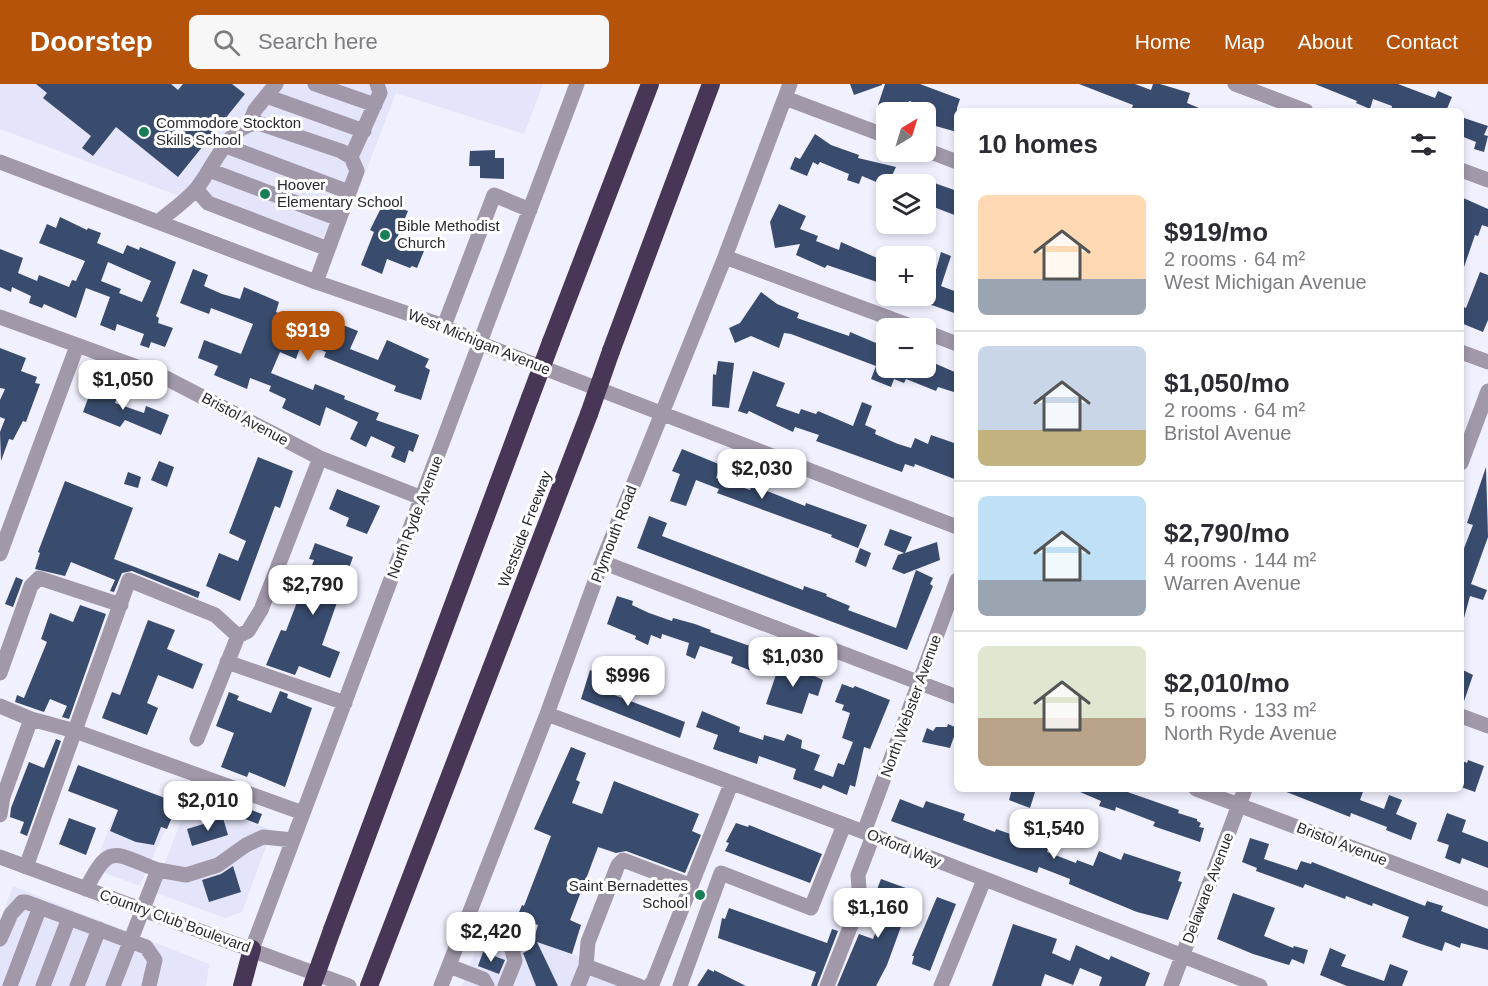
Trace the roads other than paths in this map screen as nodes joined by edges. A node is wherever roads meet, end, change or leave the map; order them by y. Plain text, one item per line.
1 (276, 84) edge
2 (315, 84) edge
3 (377, 84) edge
4 (577, 84) edge
5 (650, 84) edge
6 (711, 84) edge
7 (1235, 84) edge
8 (788, 91) edge
9 (266, 96) junction
10 (375, 105) junction
11 (1298, 108) edge
12 (249, 124) junction
13 (364, 131) junction
14 (876, 131) edge
15 (226, 146) junction
16 (936, 154) edge
17 (351, 157) junction
18 (954, 161) edge
19 (0, 162) edge
20 (209, 170) junction
21 (1464, 171) edge
22 (1488, 180) edge
23 (196, 189) junction
24 (349, 192) junction
25 (530, 210) junction
26 (339, 219) junction
27 (158, 222) junction
28 (328, 249) junction
29 (725, 257) junction
30 (316, 282) junction
31 (0, 317) edge
32 (889, 318) edge
33 (444, 326) junction
34 (936, 336) edge
35 (480, 343) junction
36 (954, 343) edge
37 (77, 346) junction
38 (1464, 353) edge
39 (1488, 362) edge
40 (1488, 391) edge
41 (660, 414) junction
42 (1464, 455) edge
43 (320, 458) junction
44 (422, 498) junction
45 (954, 526) edge
46 (4, 528) edge
47 (0, 554) edge
48 (602, 562) junction
49 (954, 588) edge
50 (121, 605) junction
51 (238, 636) junction
52 (227, 662) junction
53 (0, 674) edge
54 (920, 682) junction
55 (954, 696) edge
56 (345, 703) junction
57 (0, 706) edge
58 (547, 714) junction
59 (1464, 717) edge
60 (31, 719) junction
61 (1488, 726) edge
62 (75, 731) junction
63 (197, 739) dead end
64 (731, 784) junction
65 (1204, 792) edge
66 (1244, 792) edge
67 (1239, 806) junction
68 (303, 813) junction
69 (0, 815) edge
70 (844, 825) junction
71 (869, 834) junction
72 (293, 840) junction
73 (2, 862) edge
74 (26, 867) junction
75 (158, 870) junction
76 (984, 880) junction
77 (689, 885) junction
78 (86, 889) junction
79 (1488, 899) edge
80 (40, 907) junction
81 (141, 909) junction
82 (69, 918) junction
83 (464, 926) junction
84 (99, 929) junction
85 (0, 939) edge
86 (129, 940) junction
87 (252, 949) junction
88 (1182, 957) junction
89 (448, 966) junction
90 (586, 966) junction
91 (485, 982) edge
92 (10, 986) edge
93 (44, 986) edge
94 (77, 986) edge
95 (113, 986) edge
96 (149, 986) edge
97 (242, 986) edge
98 (312, 986) edge
99 (349, 986) edge
100 (369, 986) edge
101 (441, 986) edge
102 (500, 986) edge
103 (505, 986) edge
104 (578, 986) edge
105 (639, 986) edge
106 (649, 986) edge
107 (680, 986) edge
108 (827, 986) edge
109 (941, 986) edge
110 (1171, 986) edge
111 (1260, 986) edge

1 - 9 street
2 - 10 street
3 - 10 street
4 - 25 street, North Ryde Avenue
5 - 98 highway, bridge
6 - 100 highway, Westside Freeway, bridge
7 - 11 street
8 - 14 street
8 - 29 street, Plymouth Road
9 - 12 street
9 - 13 street
10 - 13 street
12 - 15 street
12 - 17 street
13 - 17 street
15 - 20 street
15 - 24 street
16 - 18 street
17 - 24 street
19 - 27 street, West Michigan Avenue
20 - 23 street
20 - 26 street
21 - 22 street
23 - 27 street
23 - 28 street
24 - 26 street
25 - 33 street
25 - 35 street, North Ryde Avenue
26 - 28 street
27 - 30 street, West Michigan Avenue
28 - 30 street
29 - 32 street
29 - 41 street, Plymouth Road
30 - 33 street, West Michigan Avenue
31 - 37 street, Bristol Avenue
33 - 35 street, West Michigan Avenue
34 - 36 street
35 - 41 street, West Michigan Avenue
35 - 44 street, North Ryde Avenue
37 - 43 street, Bristol Avenue
37 - 46 street
38 - 39 street
40 - 42 street
41 - 45 street, West Michigan Avenue
41 - 48 street, Plymouth Road
43 - 44 street, Bristol Avenue
43 - 51 street
44 - 56 street, North Ryde Avenue
46 - 47 street
48 - 54 street
48 - 58 street, Plymouth Road
49 - 54 street, North Webster Avenue
50 - 51 street
50 - 53 street
50 - 62 street
51 - 52 street
52 - 56 street
52 - 63 street
54 - 55 street
54 - 71 street, North Webster Avenue
56 - 68 street, North Ryde Avenue
57 - 60 street
58 - 64 street, Oxford Way
58 - 83 street, Plymouth Road
59 - 61 street
60 - 62 street
60 - 69 street
62 - 68 street
62 - 74 street
64 - 70 street, Oxford Way
64 - 77 street
65 - 67 street, Bristol Avenue
66 - 67 street, Delaware Avenue
67 - 79 street, Bristol Avenue
67 - 88 street, Delaware Avenue
68 - 72 street, North Ryde Avenue
70 - 71 street, Oxford Way
70 - 107 street
71 - 76 street, Oxford Way
71 - 108 street, North Webster Avenue
72 - 75 street
72 - 87 street, North Ryde Avenue
73 - 74 street, Country Club Boulevard
74 - 78 street, Country Club Boulevard
75 - 78 street
75 - 81 street
76 - 88 street, Oxford Way
76 - 109 street
77 - 90 street
77 - 106 street
78 - 81 street, Country Club Boulevard
80 - 82 street
80 - 85 street
80 - 92 street
81 - 86 street
81 - 87 street, Country Club Boulevard
82 - 84 street
82 - 93 street
83 - 89 street, Plymouth Road
83 - 103 street
84 - 86 street
84 - 94 street
86 - 95 street
86 - 96 street
87 - 97 highway
87 - 99 street, Country Club Boulevard
88 - 110 street, Delaware Avenue
88 - 111 street, Oxford Way
89 - 91 street
89 - 101 street, Plymouth Road
90 - 104 street
90 - 105 street
91 - 102 street

